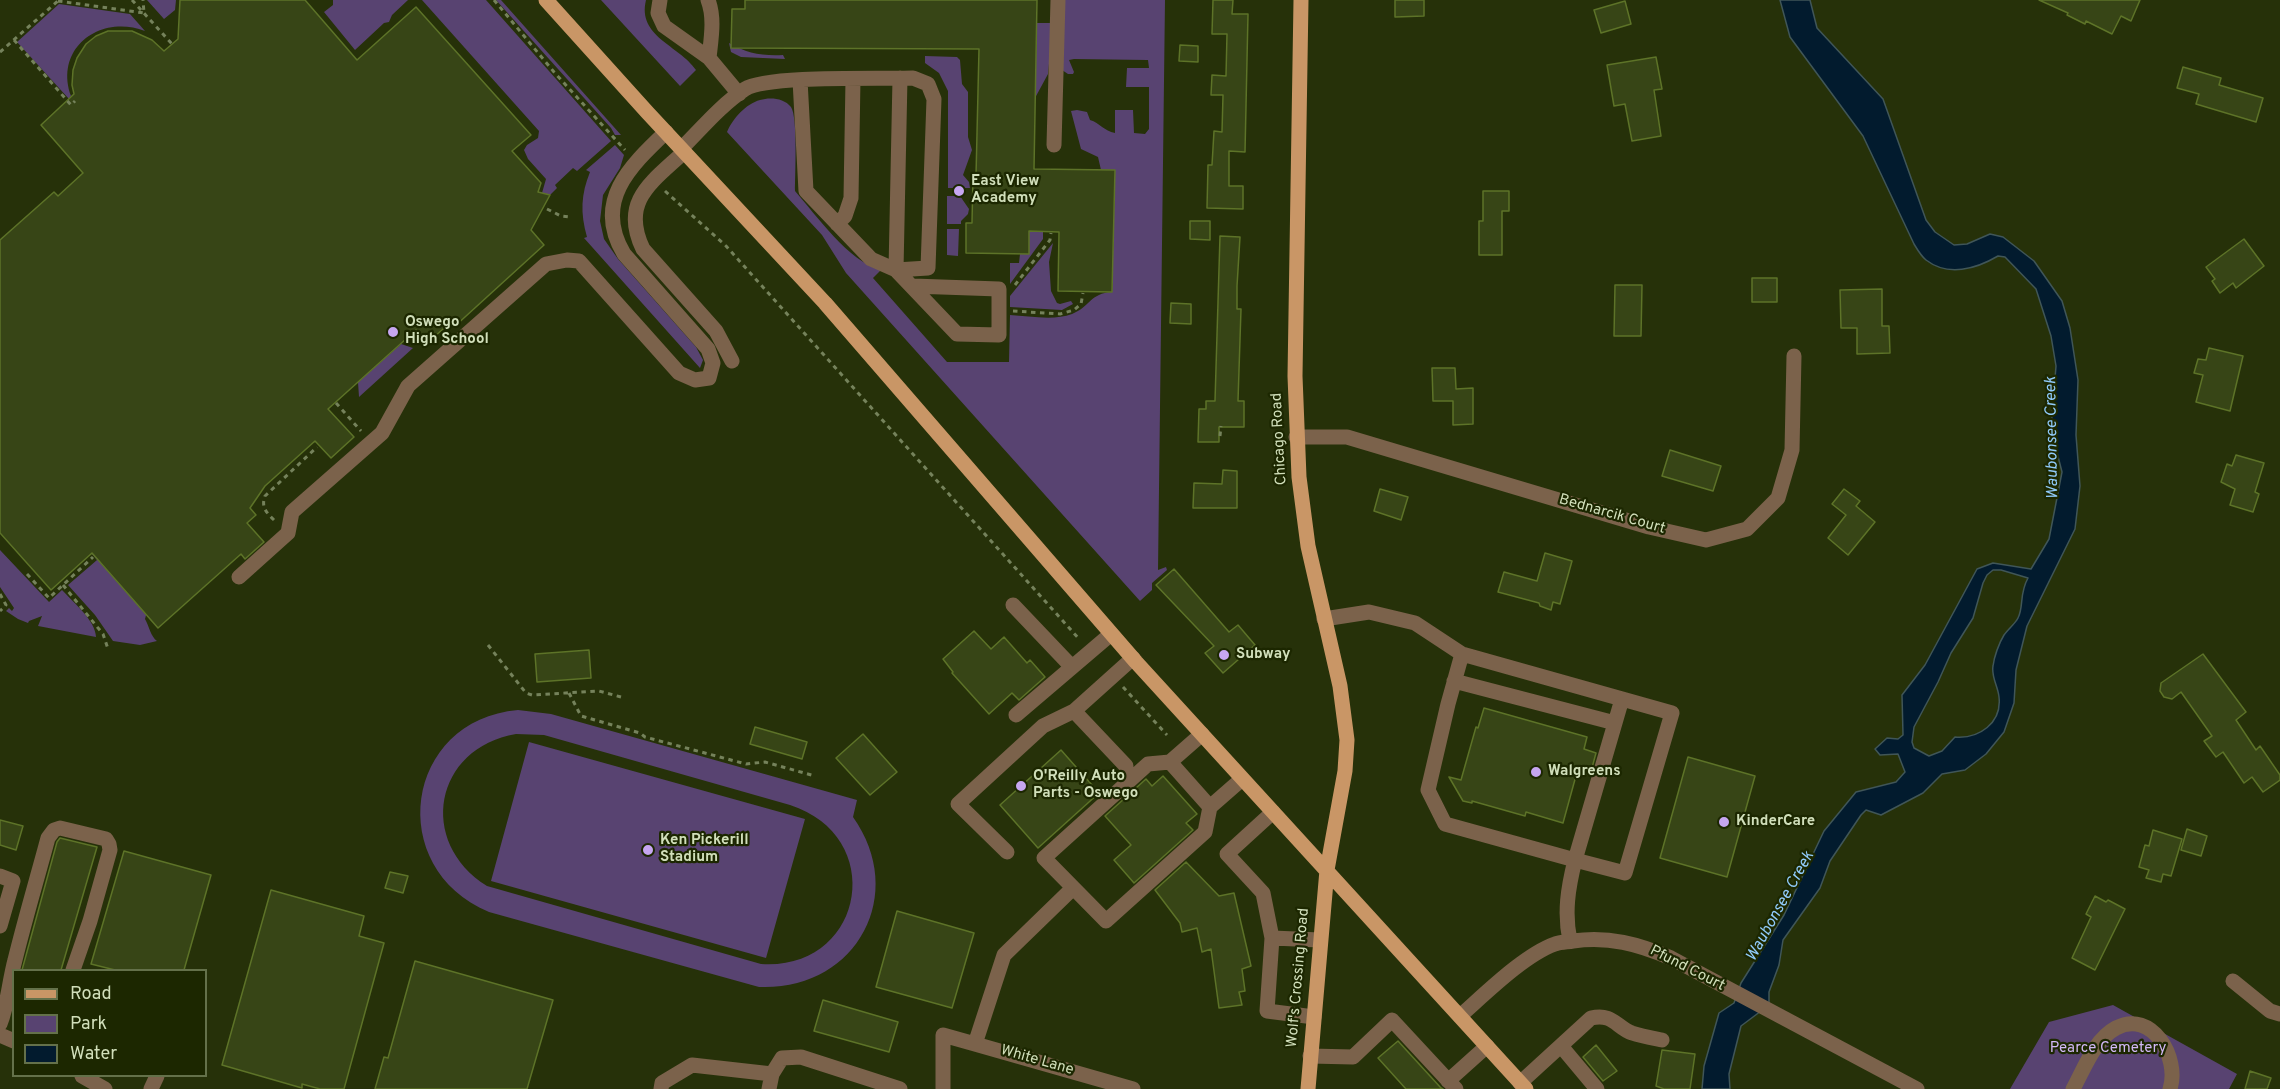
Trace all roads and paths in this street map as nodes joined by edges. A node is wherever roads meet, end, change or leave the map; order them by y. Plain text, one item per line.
1 (59, 0) edge
2 (132, 0) edge
3 (143, 0) edge
4 (494, 0) edge
5 (546, 0) edge
6 (660, 0) edge
7 (708, 0) edge
8 (1058, 0) edge
9 (1301, 0) edge
10 (144, 13) junction
11 (14, 40) junction
12 (172, 44) dead end
13 (0, 52) edge
14 (709, 58) junction
15 (900, 78) junction
16 (854, 79) junction
17 (800, 80) junction
18 (739, 94) junction
19 (75, 101) dead end
20 (666, 132) junction
21 (1054, 145) dead end
22 (623, 148) dead end
23 (682, 151) junction
24 (675, 200) dead end
25 (548, 209) dead end
26 (570, 217) dead end
27 (837, 224) junction
28 (1051, 233) dead end
29 (896, 270) junction
30 (913, 286) junction
31 (1012, 289) dead end
32 (1083, 293) dead end
33 (1012, 311) dead end
34 (1794, 356) dead end
35 (732, 361) dead end
36 (336, 403) dead end
37 (1221, 426) dead end
38 (362, 432) dead end
39 (1220, 436) dead end
40 (1296, 436) junction
41 (317, 447) dead end
42 (279, 526) dead end
43 (93, 557) dead end
44 (27, 574) dead end
45 (239, 577) dead end
46 (63, 585) junction
47 (0, 594) edge
48 (1013, 605) dead end
49 (0, 611) edge
50 (1324, 619) junction
51 (1111, 634) junction
52 (1082, 643) dead end
53 (488, 645) dead end
54 (108, 649) dead end
55 (1462, 654) junction
56 (1133, 658) junction
57 (1071, 666) junction
58 (1455, 681) junction
59 (1124, 687) dead end
60 (569, 693) junction
61 (621, 697) dead end
62 (1622, 699) junction
63 (1074, 711) junction
64 (1016, 715) dead end
65 (1615, 723) junction
66 (1202, 734) junction
67 (1167, 735) dead end
68 (1170, 762) junction
69 (1126, 766) dead end
70 (815, 776) dead end
71 (1242, 779) junction
72 (1210, 807) junction
73 (1273, 812) junction
74 (1007, 852) dead end
75 (1575, 860) junction
76 (1327, 870) junction
77 (6, 878) edge
78 (37, 879) junction
79 (1073, 888) junction
80 (0, 926) edge
81 (1272, 938) junction
82 (1320, 940) junction
83 (1570, 941) junction
84 (73, 969) edge
85 (5, 976) edge
86 (2233, 981) dead end
87 (10, 998) edge
88 (2280, 1014) edge
89 (1460, 1016) junction
90 (1314, 1017) junction
91 (0, 1024) edge
92 (1662, 1040) dead end
93 (975, 1044) junction
94 (1487, 1046) junction
95 (1561, 1046) junction
96 (1310, 1056) junction
97 (84, 1077) edge
98 (770, 1081) edge
99 (1452, 1085) edge
100 (1523, 1086) edge
101 (105, 1089) edge
102 (661, 1089) edge
103 (900, 1089) edge
104 (943, 1089) edge
105 (1133, 1089) edge
106 (1308, 1089) edge
107 (1597, 1089) edge
108 (1917, 1089) edge
109 (2073, 1089) edge
110 (2170, 1089) edge

1 - 10 path
1 - 11 path
2 - 10 path
3 - 10 path
4 - 22 path
5 - 20 main road
6 - 14 street
7 - 14 street
8 - 21 street
9 - 40 main road, Chicago Road
10 - 12 path
11 - 13 path
11 - 19 path
14 - 18 street
15 - 16 street
15 - 29 street
15 - 29 street
16 - 17 street
16 - 27 street
17 - 18 street
17 - 27 street
18 - 23 street
20 - 23 main road
20 - 45 street
23 - 35 street
23 - 51 main road
24 - 52 path
25 - 26 path
27 - 29 street
28 - 31 path
29 - 30 street
30 - 30 street
32 - 33 path
34 - 40 street, Bednarcik Court
36 - 38 path
37 - 39 path
40 - 50 main road, Chicago Road
41 - 42 path
43 - 46 path
44 - 46 path
46 - 54 path
47 - 49 path
48 - 57 street
50 - 55 street
50 - 76 main road, Chicago Road
51 - 56 main road
51 - 57 street
53 - 60 path
55 - 58 street
55 - 62 street
56 - 63 street
56 - 66 main road
57 - 64 street
58 - 65 street
58 - 75 street
59 - 67 path
60 - 61 path
60 - 70 path
62 - 65 street
62 - 75 street
63 - 69 street
63 - 74 street
65 - 75 street
66 - 68 street
66 - 71 main road
68 - 72 street
68 - 79 street
71 - 72 street
71 - 73 main road
72 - 79 street
73 - 76 main road
73 - 81 street
75 - 83 street
76 - 82 main road, Wolf's Crossing Road
76 - 89 main road
77 - 78 street
77 - 80 street
78 - 84 street
78 - 85 street
79 - 93 street
81 - 82 street
81 - 90 street
82 - 90 main road, Wolf's Crossing Road
83 - 89 street, Pfund Court
83 - 108 street, Pfund Court
85 - 87 street
86 - 88 street
87 - 91 street
89 - 94 main road
90 - 96 main road, Wolf's Crossing Road
92 - 95 street
93 - 104 street, White Lane
93 - 105 street, White Lane
94 - 99 street
94 - 100 main road
95 - 100 street
95 - 107 street
96 - 99 street
96 - 106 main road, Wolf's Crossing Road
97 - 101 street
98 - 102 street
98 - 103 street
109 - 110 street

